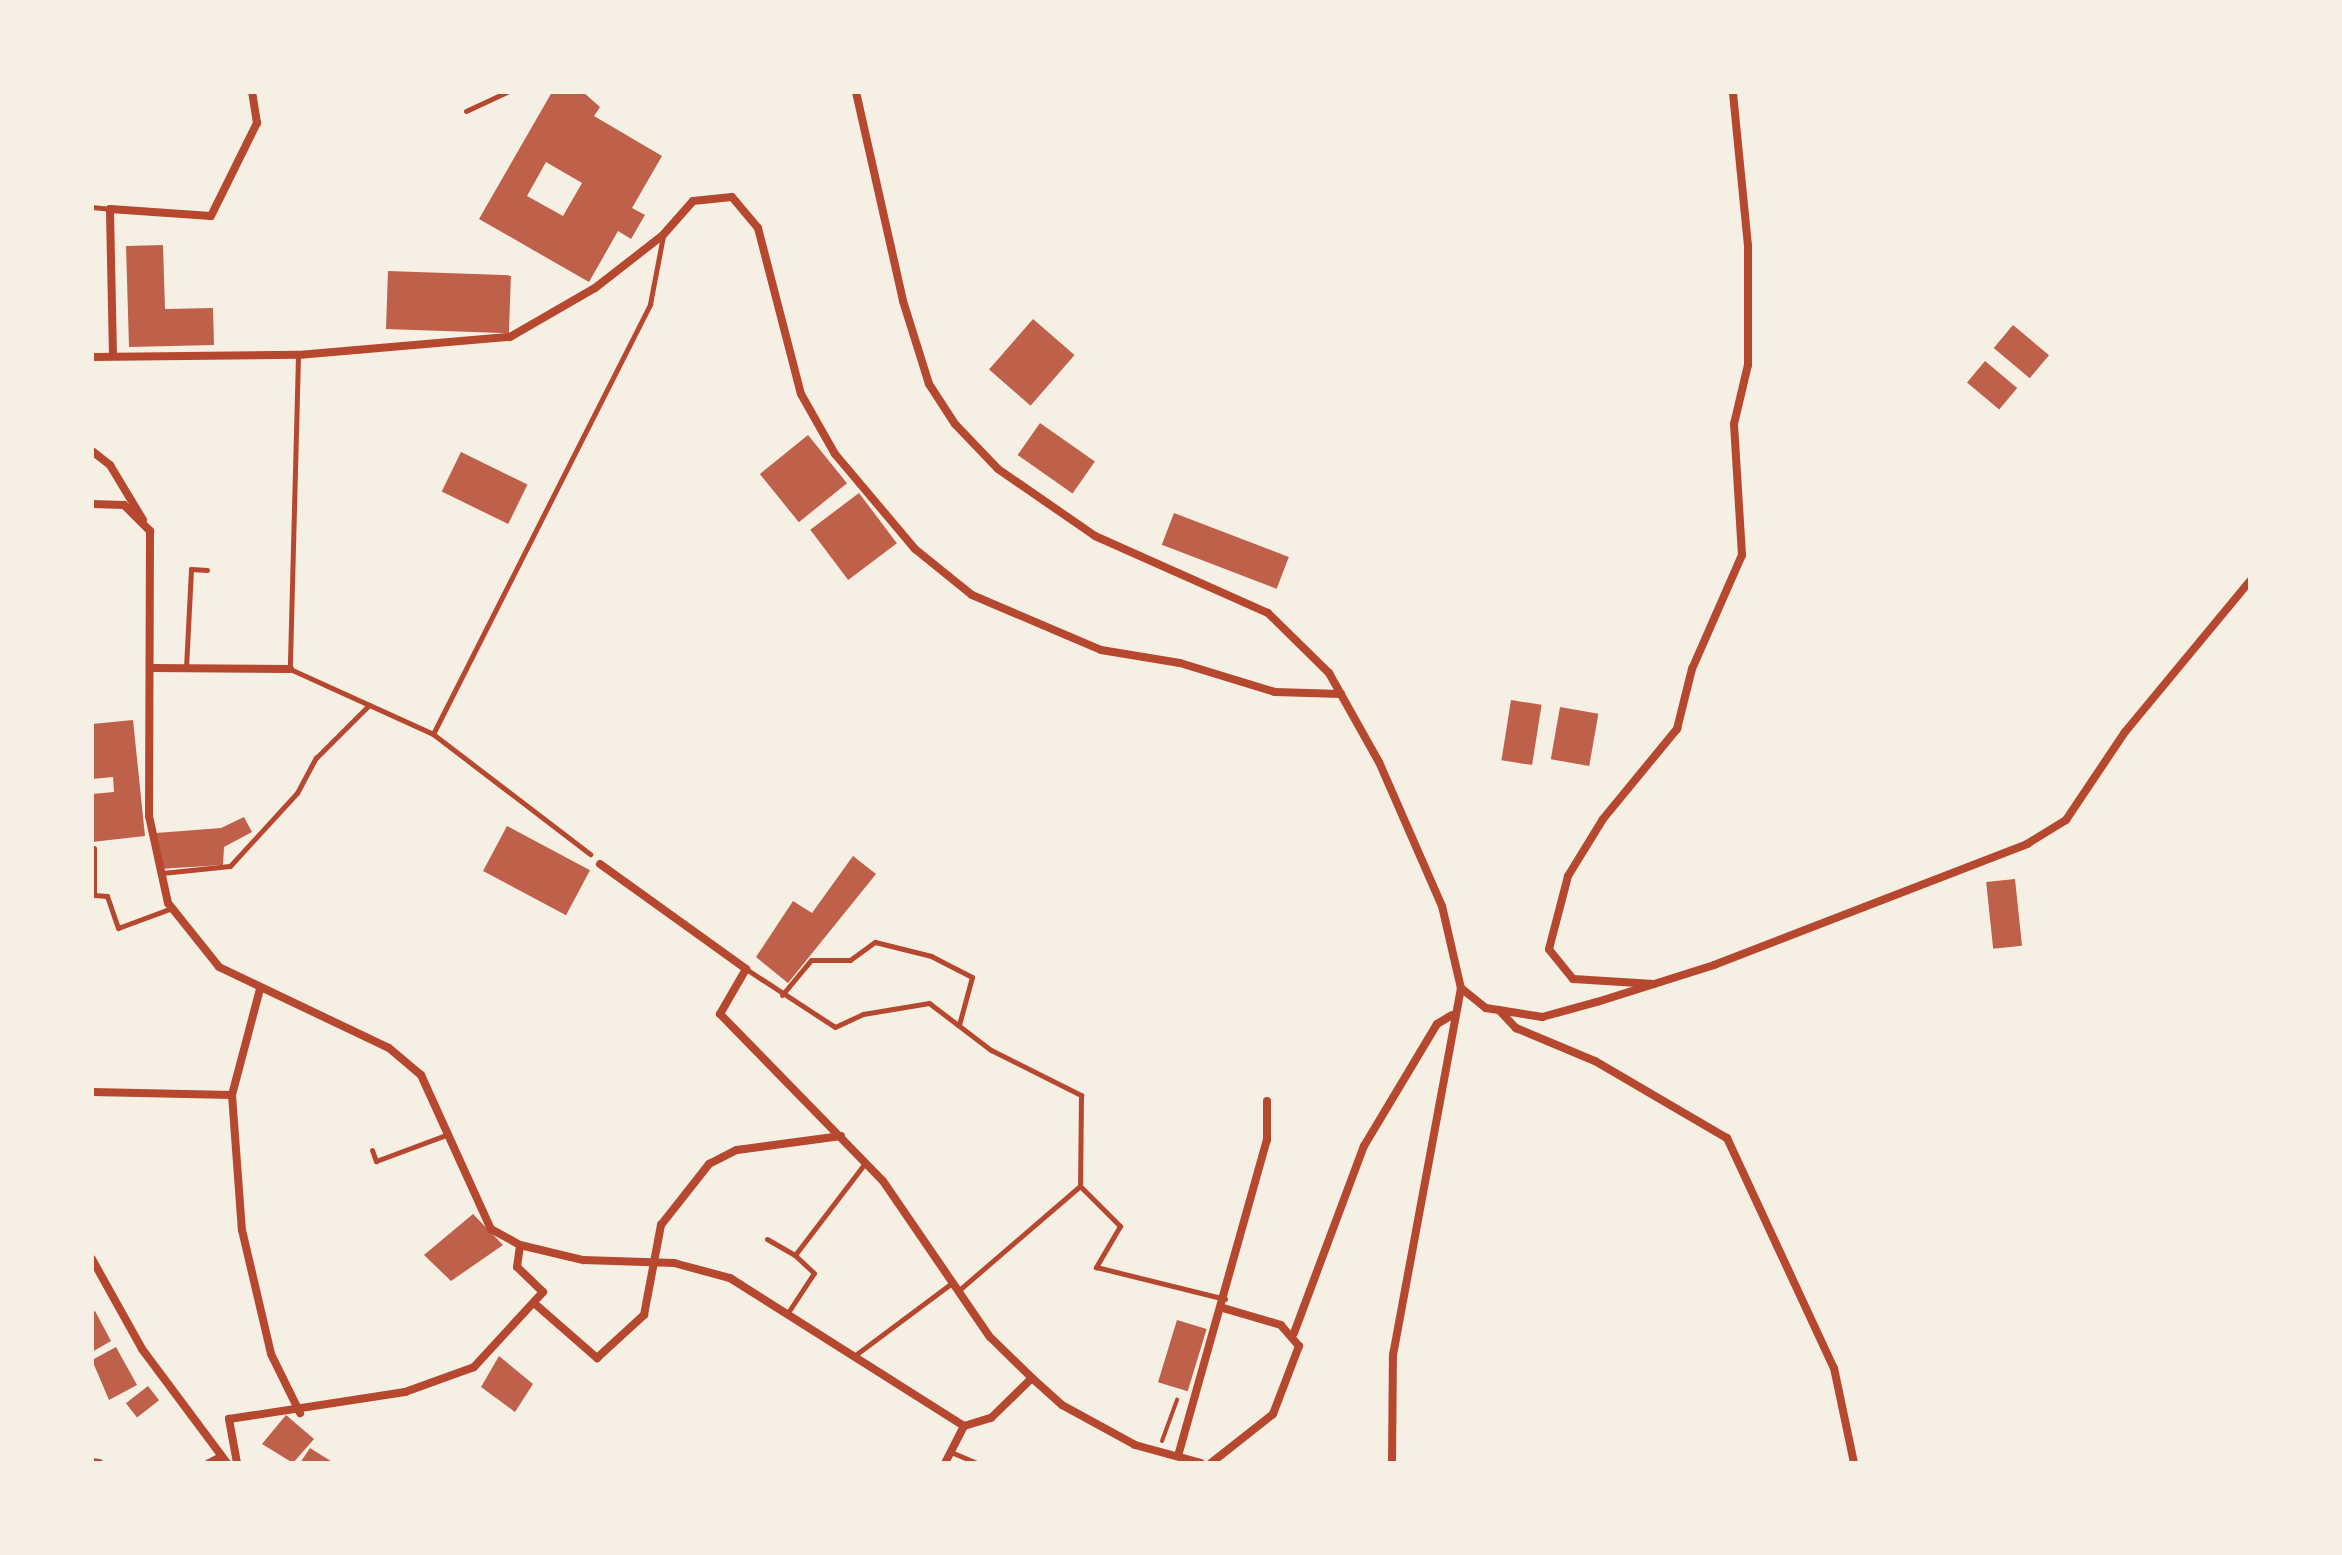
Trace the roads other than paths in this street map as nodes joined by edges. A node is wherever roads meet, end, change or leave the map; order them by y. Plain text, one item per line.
1 (252, 92) edge
2 (507, 92) edge
3 (856, 92) edge
4 (1733, 92) edge
5 (466, 111) dead end
6 (92, 207) edge
7 (110, 209) junction
8 (663, 235) junction
9 (113, 355) junction
10 (298, 355) junction
11 (92, 357) edge
12 (92, 451) edge
13 (92, 504) edge
14 (150, 531) junction
15 (207, 570) dead end
16 (2250, 581) edge
17 (151, 668) junction
18 (186, 668) junction
19 (290, 669) junction
20 (1341, 694) junction
21 (369, 705) junction
22 (433, 734) junction
23 (94, 848) edge
24 (590, 854) dead end
25 (600, 864) dead end
26 (158, 873) junction
27 (172, 908) junction
28 (746, 969) junction
29 (1654, 984) junction
30 (1461, 988) junction
31 (260, 989) junction
32 (782, 995) junction
33 (1499, 1010) junction
34 (1452, 1015) junction
35 (959, 1025) junction
36 (92, 1092) edge
37 (232, 1095) junction
38 (1267, 1101) dead end
39 (446, 1135) junction
40 (841, 1136) junction
41 (372, 1150) dead end
42 (865, 1163) junction
43 (1080, 1186) junction
44 (767, 1239) dead end
45 (520, 1245) junction
46 (795, 1255) junction
47 (92, 1259) edge
48 (649, 1265) junction
49 (956, 1286) junction
50 (534, 1303) junction
51 (1224, 1304) junction
52 (789, 1311) junction
53 (1294, 1333) junction
54 (854, 1356) junction
55 (1032, 1378) junction
56 (300, 1413) junction
57 (964, 1426) junction
58 (951, 1452) junction
59 (1178, 1456) junction
60 (224, 1460) edge
61 (92, 1462) edge
62 (99, 1463) edge
63 (209, 1463) edge
64 (237, 1463) edge
65 (945, 1463) edge
66 (977, 1463) edge
67 (1201, 1463) edge
68 (1211, 1463) edge
69 (1392, 1463) edge
70 (1854, 1463) edge

1 - 7 street
2 - 5 lane
3 - 20 street
4 - 29 street
6 - 7 lane
7 - 9 street
8 - 10 street
8 - 20 street
8 - 22 lane
9 - 10 street
9 - 11 street
10 - 19 lane
12 - 14 street
13 - 14 street
14 - 17 street
15 - 18 lane
16 - 29 street
17 - 18 street
17 - 26 street
18 - 19 street
19 - 21 lane
20 - 30 street
21 - 22 lane
21 - 26 lane
22 - 24 lane
23 - 27 lane
25 - 28 street
26 - 27 street
27 - 31 street
28 - 32 lane
28 - 40 street
29 - 33 street
30 - 33 street
30 - 34 street
31 - 37 street
31 - 39 street
32 - 35 lane
32 - 35 lane
33 - 70 street
34 - 53 street
34 - 69 street
35 - 43 lane
36 - 37 street
37 - 56 street
38 - 51 street
39 - 41 lane
39 - 45 street
40 - 42 street
40 - 48 street
42 - 46 lane
42 - 49 street
43 - 49 lane
43 - 51 lane
44 - 46 lane
45 - 48 street
45 - 50 street
46 - 52 lane
47 - 60 street
48 - 50 street
48 - 52 street
49 - 54 lane
49 - 55 street
50 - 56 street
51 - 53 street
51 - 59 street
52 - 54 street
53 - 68 street
54 - 57 street
55 - 57 street
55 - 59 street
56 - 64 street
57 - 58 street
58 - 65 street
58 - 66 lane
59 - 67 street
60 - 63 street
61 - 62 street

